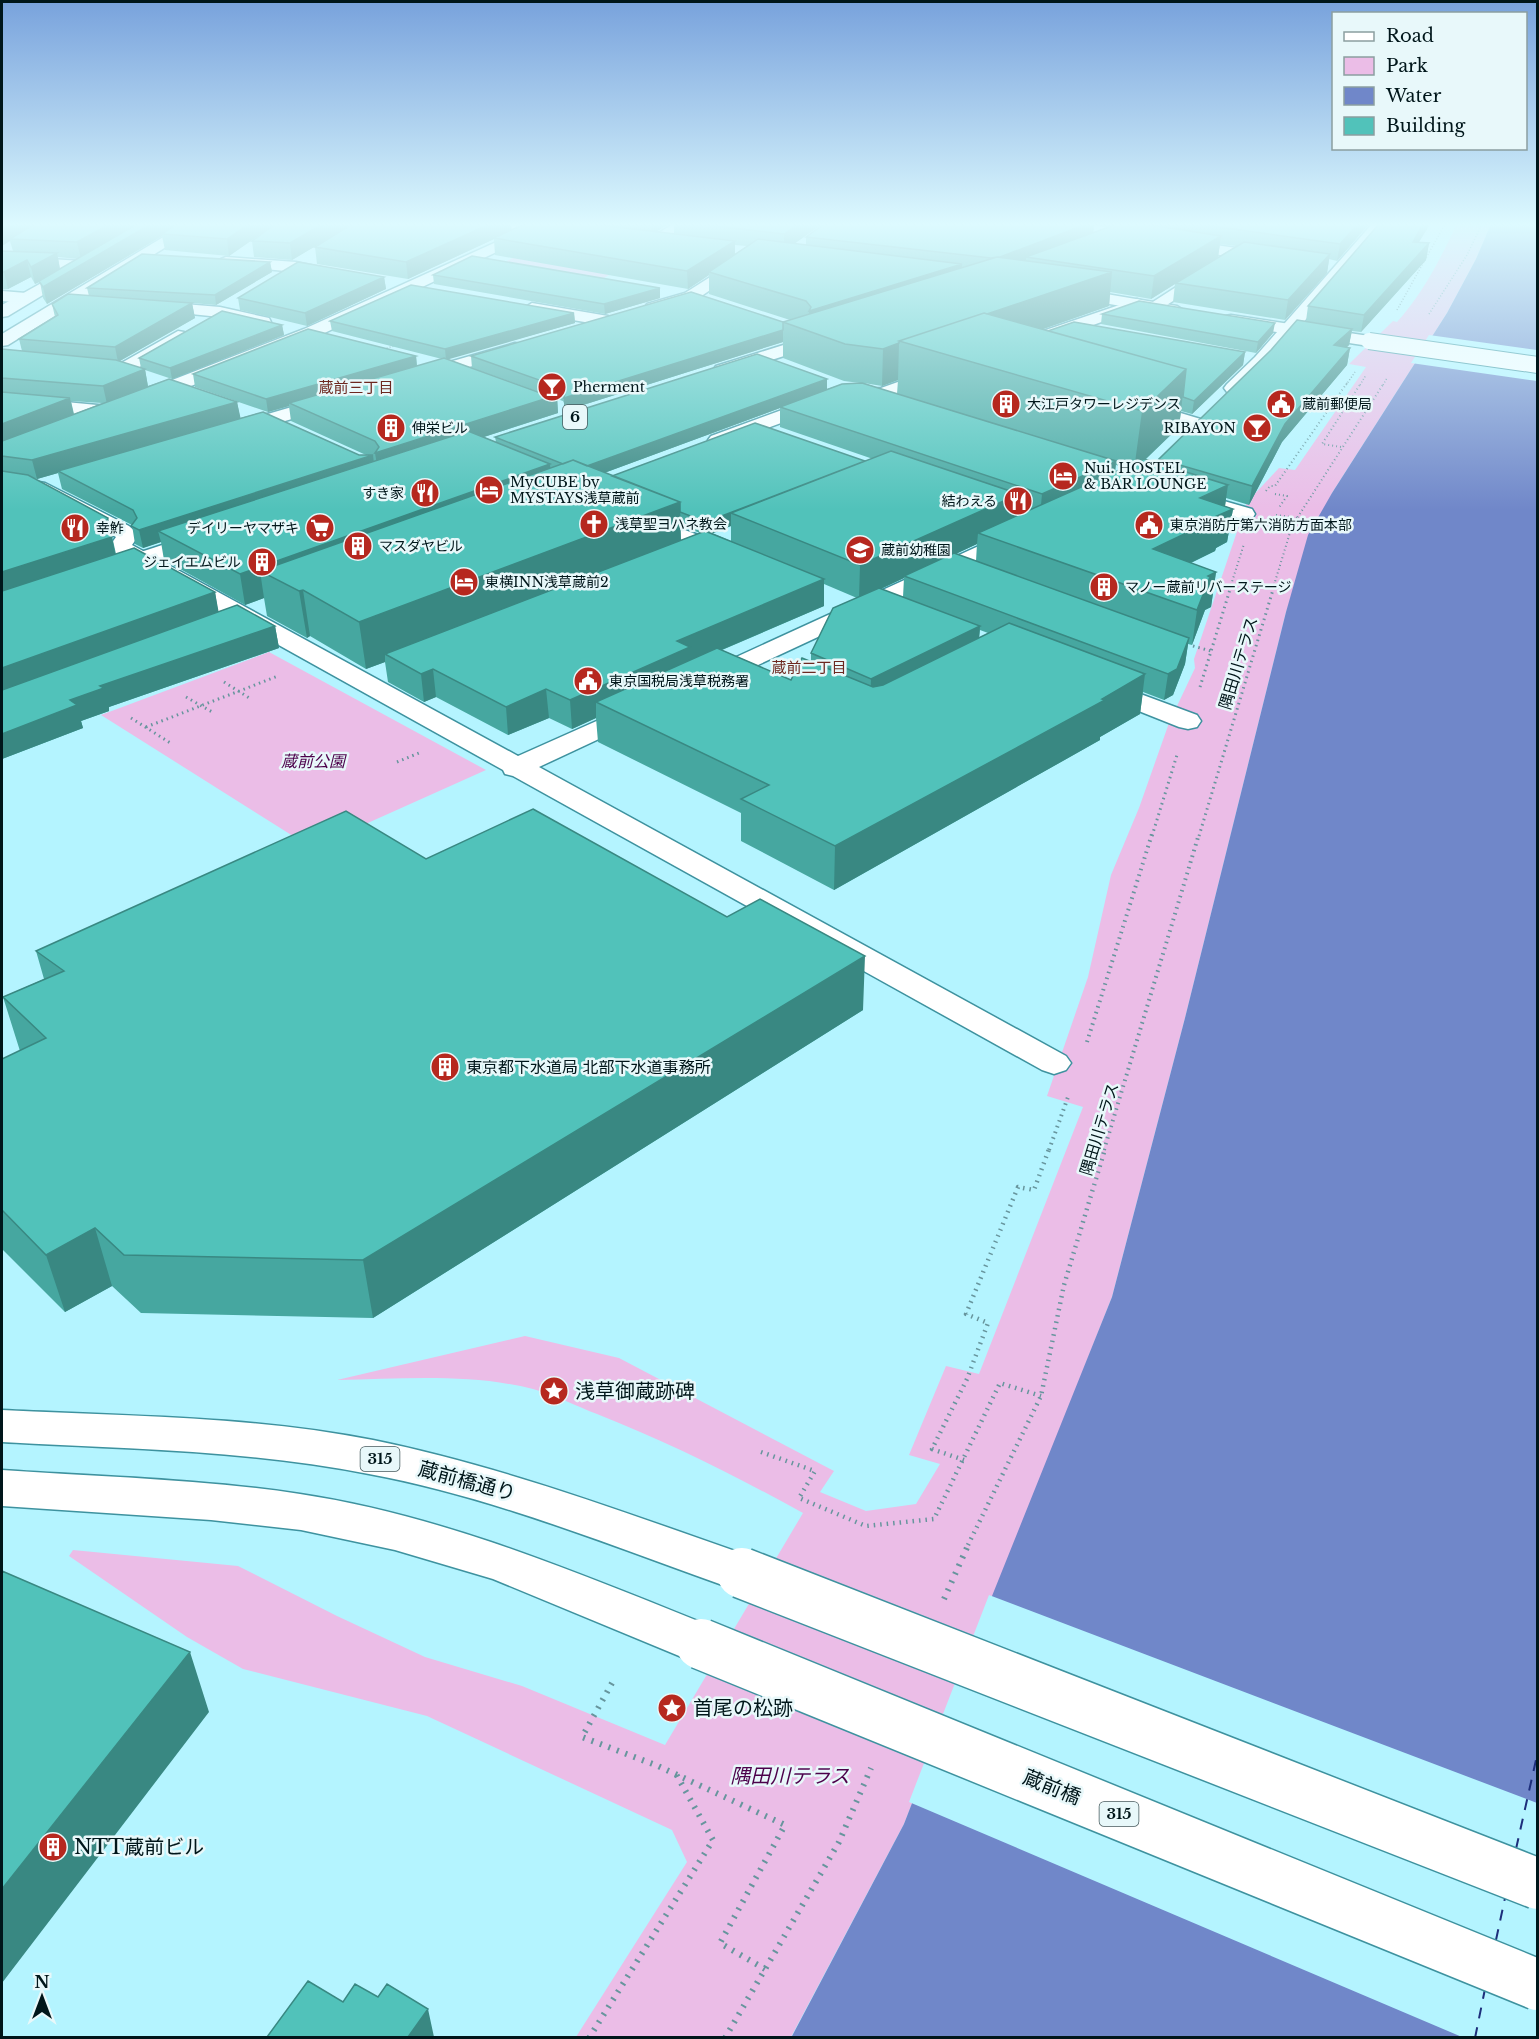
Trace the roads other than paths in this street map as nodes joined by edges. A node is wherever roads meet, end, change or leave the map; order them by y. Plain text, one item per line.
1 (39, 319) edge
2 (208, 319) edge
3 (251, 319) edge
4 (339, 319) edge
5 (597, 319) edge
6 (614, 319) edge
7 (1097, 319) edge
8 (1226, 319) edge
9 (1297, 319) edge
10 (608, 321) junction
11 (1071, 327) junction
12 (1288, 329) junction
13 (571, 332) edge
14 (310, 333) junction
15 (1104, 333) edge
16 (339, 340) edge
17 (2, 341) edge
18 (528, 345) edge
19 (1019, 345) edge
20 (1239, 357) edge
21 (759, 358) junction
22 (415, 359) edge
23 (1261, 361) junction
24 (1538, 365) edge
25 (957, 366) edge
26 (100, 368) edge
27 (449, 368) junction
28 (783, 368) edge
29 (122, 370) junction
30 (480, 380) edge
31 (403, 381) edge
32 (820, 381) edge
33 (168, 388) junction
34 (864, 394) junction
35 (346, 397) edge
36 (201, 399) edge
37 (1120, 401) edge
38 (2, 402) edge
39 (897, 405) edge
40 (234, 409) edge
41 (108, 412) junction
42 (267, 420) junction
43 (1197, 424) junction
44 (76, 425) edge
45 (755, 427) junction
46 (288, 430) edge
47 (215, 435) edge
48 (788, 439) edge
49 (1180, 441) edge
50 (699, 448) edge
51 (60, 480) edge
52 (2, 482) edge
53 (38, 487) junction
54 (1170, 491) edge
55 (619, 510) edge
56 (1244, 514) dead end
57 (1029, 522) edge
58 (212, 526) edge
59 (738, 532) edge
60 (706, 545) junction
61 (121, 553) junction
62 (673, 558) edge
63 (750, 563) edge
64 (950, 567) junction
65 (84, 578) edge
66 (983, 579) edge
67 (857, 603) junction
68 (254, 611) junction
69 (911, 614) edge
70 (210, 627) edge
71 (745, 662) junction
72 (777, 675) edge
73 (1080, 680) edge
74 (1188, 721) dead end
75 (515, 768) junction
76 (1054, 1063) dead end
77 (2, 1426) edge
78 (2, 1488) edge
79 (1538, 1884) edge
80 (1538, 1985) edge

1 - 17 main road
2 - 29 main road
3 - 14 main road
4 - 14 main road
5 - 10 main road
6 - 10 main road
7 - 11 main road
8 - 12 main road
9 - 12 main road
10 - 13 main road
11 - 15 main road
11 - 19 main road
12 - 23 main road
12 - 24 main road, bridge
14 - 16 main road
14 - 33 main road
18 - 27 main road
20 - 23 main road
21 - 21 main road
21 - 28 main road
22 - 27 main road
23 - 43 main road
25 - 34 main road
26 - 29 main road
27 - 30 main road
27 - 31 main road
29 - 33 main road
32 - 34 main road
33 - 36 main road
33 - 41 main road
34 - 39 main road
34 - 45 main road
35 - 42 main road
37 - 43 main road
38 - 41 main road
40 - 42 main road
41 - 44 main road
42 - 46 main road
42 - 47 main road
43 - 49 main road
45 - 48 main road
45 - 50 main road
51 - 53 main road
52 - 53 main road
53 - 61 main road
54 - 56 main road
55 - 60 main road
57 - 64 main road
58 - 61 main road
59 - 60 main road
60 - 62 main road
60 - 63 main road
61 - 65 main road
61 - 68 main road
64 - 66 main road
64 - 67 main road
67 - 69 main road
67 - 71 main road
68 - 70 main road
68 - 75 main road
71 - 72 main road
71 - 75 main road
73 - 74 main road
75 - 76 main road
77 - 79 main road, 蔵前橋通り / 315, bridge
78 - 80 main road, 蔵前橋 / 315, bridge

